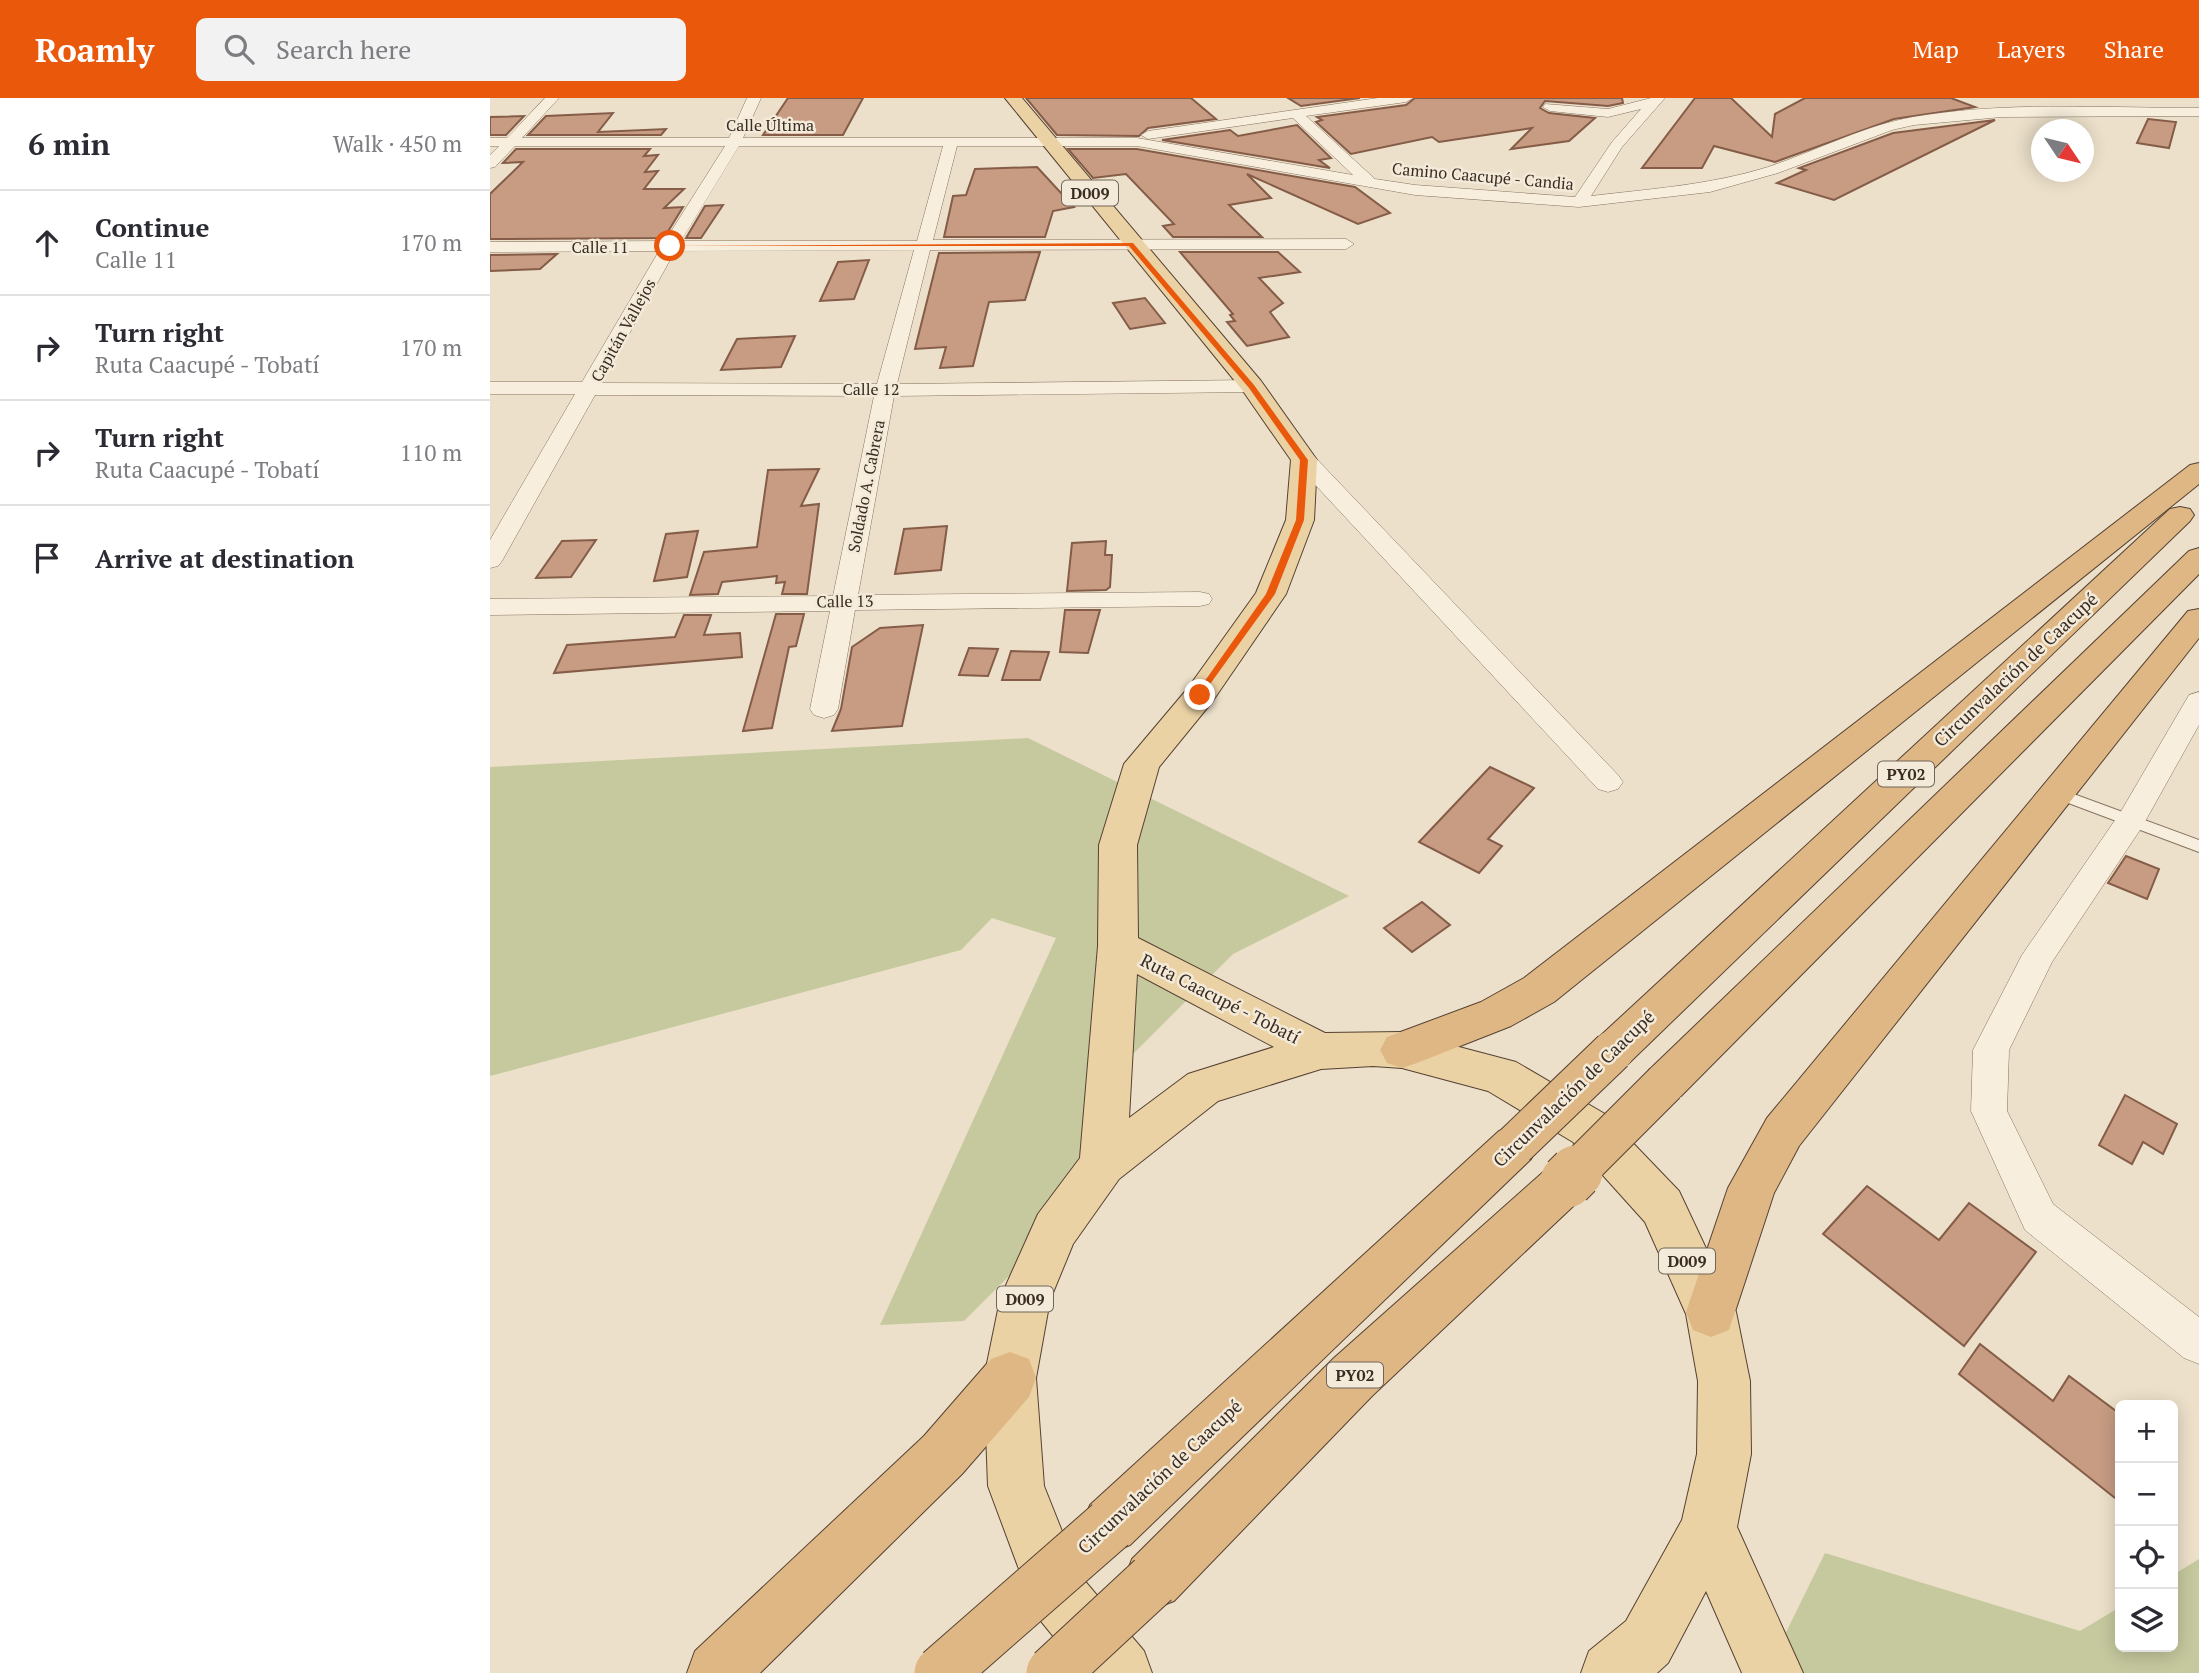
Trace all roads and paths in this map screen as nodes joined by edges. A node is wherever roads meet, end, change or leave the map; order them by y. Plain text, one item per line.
1 (552, 98) edge
2 (754, 98) edge
3 (1013, 98) edge
4 (1406, 98) edge
5 (1535, 98) edge
6 (2032, 98) edge
7 (1657, 100) edge
8 (1550, 107) junction
9 (2002, 113) junction
10 (2199, 113) edge
11 (1296, 114) junction
12 (1584, 126) dead end
13 (490, 142) edge
14 (509, 142) junction
15 (951, 142) junction
16 (1050, 142) junction
17 (1101, 142) junction
18 (734, 143) junction
19 (490, 164) edge
20 (1371, 183) junction
21 (1579, 202) junction
22 (924, 244) junction
23 (1130, 244) junction
24 (1346, 244) dead end
25 (670, 246) junction
26 (490, 247) edge
27 (1252, 386) junction
28 (591, 387) junction
29 (490, 388) edge
30 (885, 390) junction
31 (1301, 456) junction
32 (2199, 471) edge
33 (2199, 497) edge
34 (2199, 557) edge
35 (490, 561) edge
36 (1200, 598) dead end
37 (845, 601) junction
38 (490, 607) edge
39 (2199, 618) edge
40 (2199, 701) edge
41 (824, 709) dead end
42 (1608, 782) dead end
43 (2060, 794) junction
44 (2131, 820) junction
45 (2199, 846) edge
46 (1118, 946) junction
47 (1402, 1050) junction
48 (1321, 1051) junction
49 (1103, 1164) junction
50 (1711, 1312) junction
51 (2199, 1343) edge
52 (1010, 1378) junction
53 (1708, 1529) junction
54 (716, 1673) edge
55 (941, 1673) edge
56 (1053, 1673) edge
57 (1122, 1673) edge
58 (1611, 1673) edge
59 (1773, 1673) edge

1 - 14 street
2 - 18 street, Capitán Vallejos
3 - 16 main road, D009
4 - 11 street
5 - 8 street
6 - 9 street
7 - 8 street
7 - 21 street
8 - 12 street
9 - 10 street, Camino Caacupé - Candia
9 - 21 street, Camino Caacupé - Candia
11 - 17 street
11 - 20 street
13 - 14 street, Calle Última
14 - 18 street, Calle Última
14 - 19 street
15 - 16 street, Calle Última
15 - 18 street, Calle Última
15 - 22 street, Soldado A. Cabrera
16 - 17 street, Camino Caacupé - Candia
16 - 23 main road, D009
17 - 20 street, Camino Caacupé - Candia
18 - 25 street, Capitán Vallejos
20 - 21 street, Camino Caacupé - Candia
22 - 23 street, Calle 11
22 - 25 street, Calle 11
22 - 30 street, Soldado A. Cabrera
23 - 24 street, Calle 11
23 - 27 main road, D009
25 - 26 street, Calle 11
25 - 28 street, Capitán Vallejos
27 - 30 street, Calle 12
27 - 31 main road, D009
28 - 29 street, Calle 12
28 - 30 street, Calle 12
28 - 35 street, Capitán Vallejos
30 - 37 street, Soldado A. Cabrera
31 - 42 street
31 - 46 main road, Ruta Caacupé - Tobatí
32 - 47 highway
33 - 55 highway, Circunvalación de Caacupé / PY02, bridge
34 - 56 highway, PY02, bridge
36 - 37 street, Calle 13
37 - 38 street, Calle 13
37 - 41 street, Soldado A. Cabrera
39 - 43 highway
40 - 44 street
43 - 44 lane
43 - 50 highway
44 - 45 lane
44 - 51 street
46 - 48 main road, Ruta Caacupé - Tobatí / D009
46 - 49 main road, Ruta Caacupé - Tobatí
47 - 48 main road, D009
47 - 50 main road, D009
48 - 49 main road, D009
49 - 52 main road, D009
50 - 53 main road, D009
52 - 54 highway
52 - 57 main road, D009
53 - 58 main road, D009
53 - 59 main road

